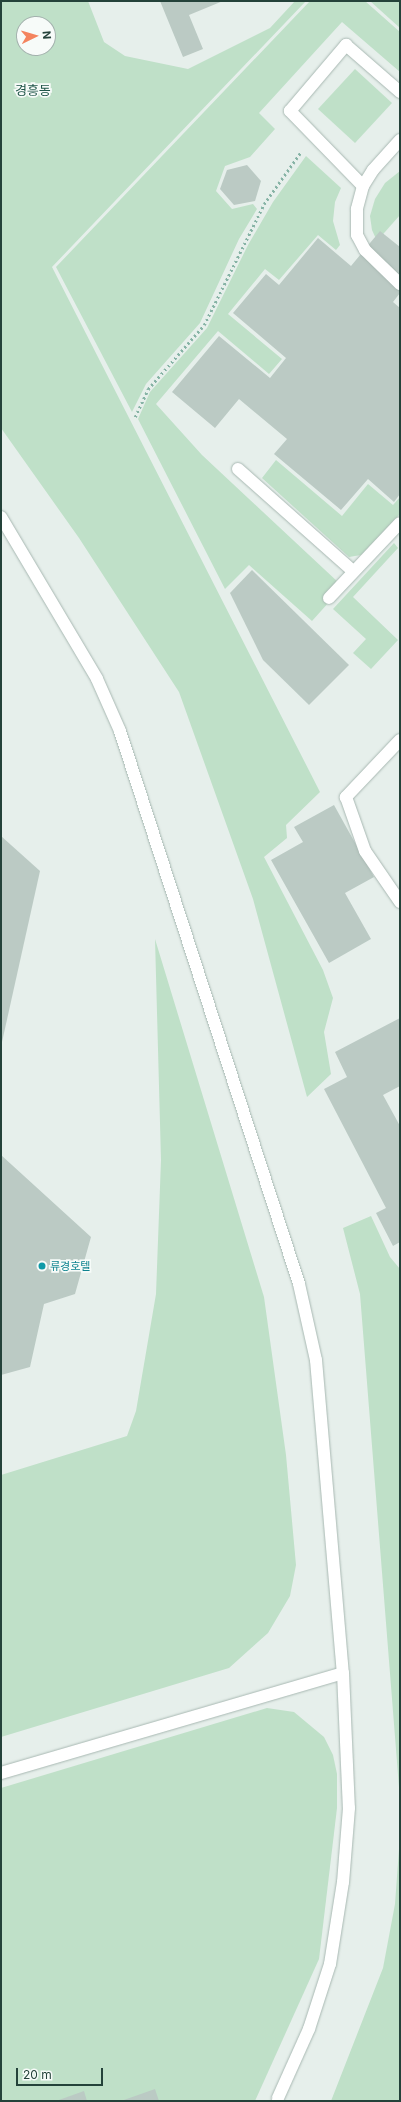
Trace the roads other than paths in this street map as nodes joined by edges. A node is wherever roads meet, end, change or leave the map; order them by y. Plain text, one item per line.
1 (400, 92) edge
2 (400, 140) edge
3 (363, 186) junction
4 (400, 284) edge
5 (238, 469) dead end
6 (1, 517) edge
7 (400, 523) edge
8 (353, 571) junction
9 (329, 598) dead end
10 (400, 740) edge
11 (400, 902) edge
12 (343, 1673) junction
13 (1, 1773) edge
14 (278, 2098) dead end

1 - 3 street
2 - 3 street
3 - 4 street
5 - 8 street
6 - 12 street
7 - 8 street
8 - 9 street
10 - 11 street
12 - 13 street
12 - 14 street

